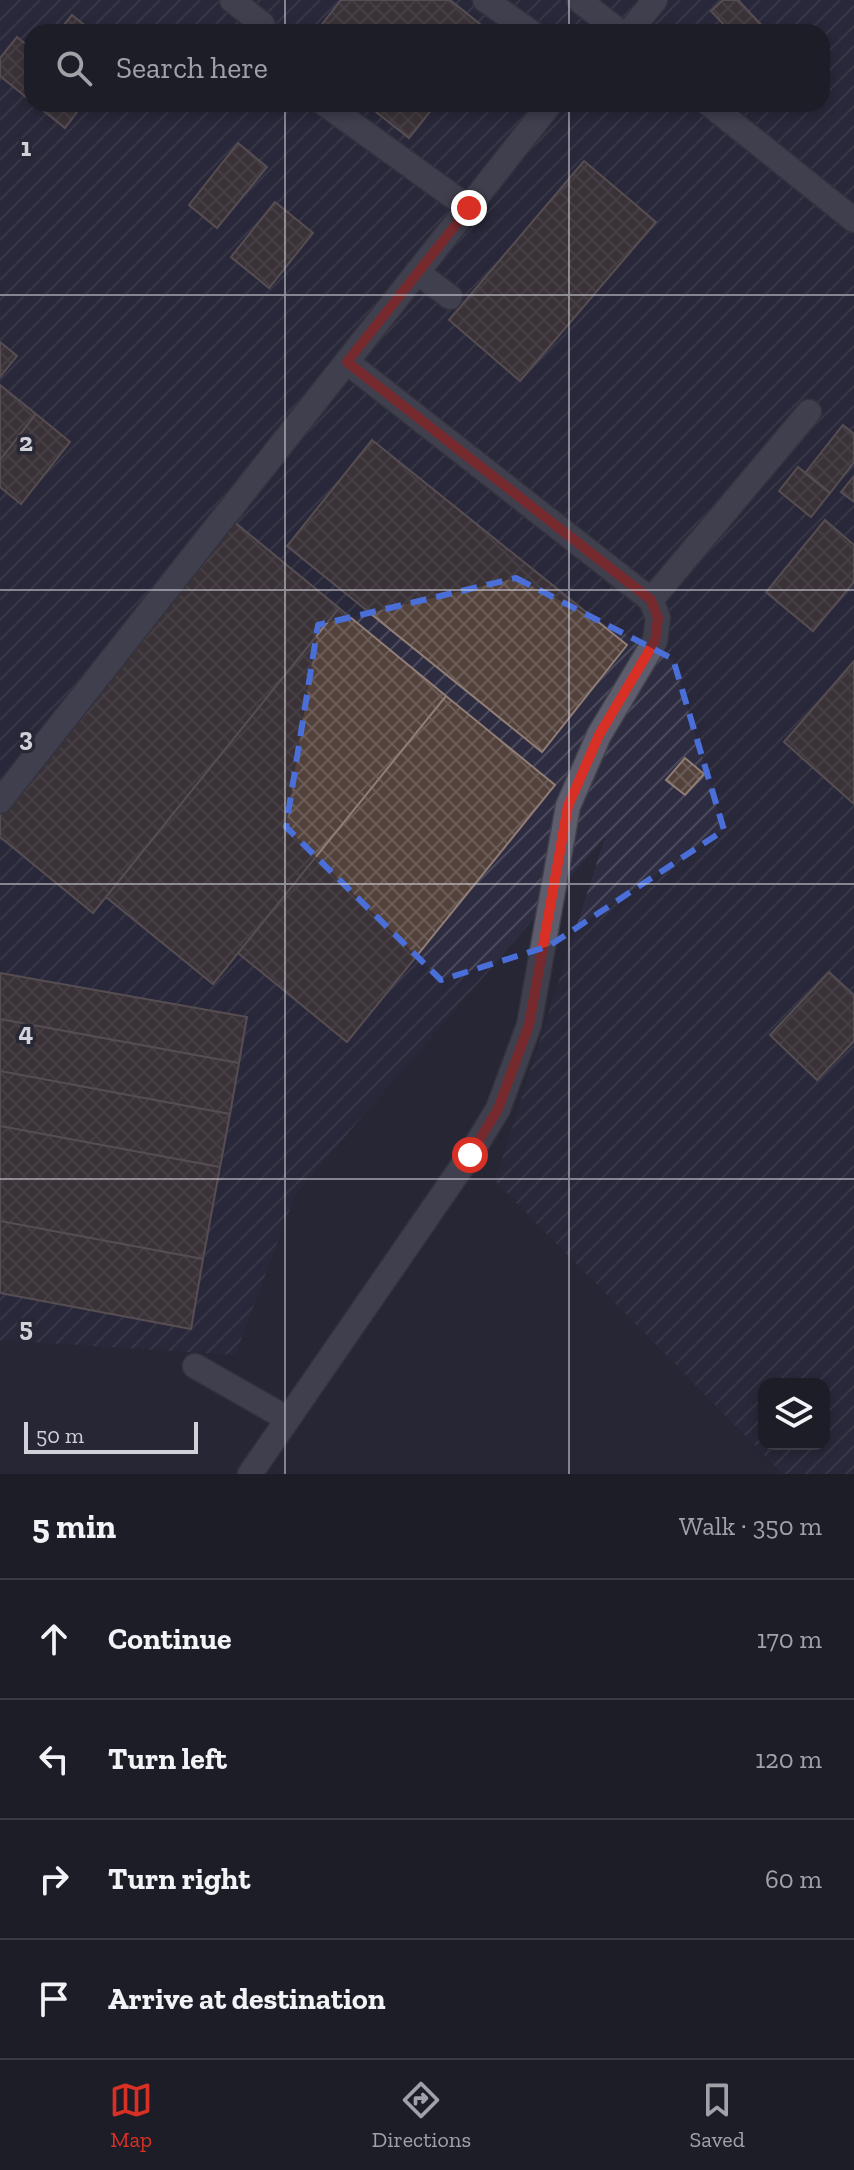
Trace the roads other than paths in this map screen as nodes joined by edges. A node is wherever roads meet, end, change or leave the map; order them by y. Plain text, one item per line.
1 (485, 0) edge
2 (579, 0) edge
3 (655, 0) edge
4 (237, 1) edge
5 (262, 24) edge
6 (520, 24) edge
7 (609, 24) edge
8 (625, 24) edge
9 (336, 112) edge
10 (544, 112) edge
11 (719, 112) edge
12 (469, 208) junction
13 (854, 220) edge
14 (417, 272) junction
15 (450, 297) dead end
16 (347, 362) junction
17 (809, 412) dead end
18 (651, 600) junction
19 (0, 801) edge
20 (195, 1366) dead end
21 (288, 1419) junction
22 (250, 1474) edge

1 - 6 street
2 - 7 street
3 - 8 street
4 - 5 street
9 - 12 street
10 - 12 street
11 - 13 street
12 - 14 street
14 - 15 street
14 - 16 street
16 - 18 street
16 - 19 street
17 - 18 street
18 - 21 street
20 - 21 street
21 - 22 street

